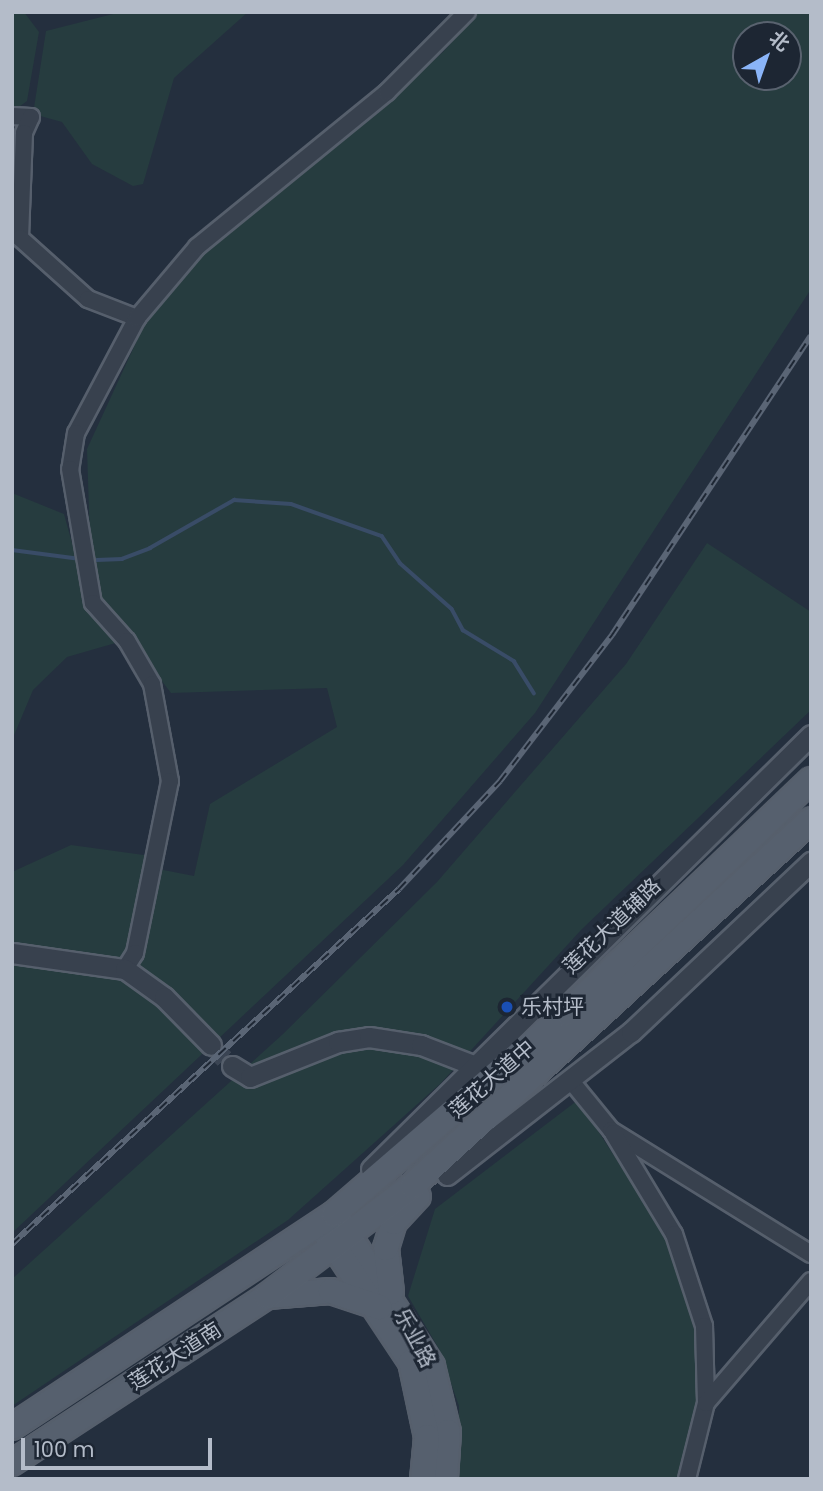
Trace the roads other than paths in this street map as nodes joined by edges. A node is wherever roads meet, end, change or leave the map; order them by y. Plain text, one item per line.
1 (467, 12) edge
2 (12, 116) edge
3 (137, 318) junction
4 (811, 735) edge
5 (811, 780) edge
6 (811, 820) edge
7 (811, 862) edge
8 (12, 953) edge
9 (33, 956) junction
10 (12, 966) edge
11 (125, 970) junction
12 (211, 1045) tunnel mouth
13 (473, 1065) junction
14 (232, 1066) tunnel mouth
15 (571, 1081) junction
16 (611, 1130) junction
17 (447, 1175) junction
18 (412, 1186) junction
19 (334, 1229) junction
20 (811, 1254) edge
21 (811, 1281) edge
22 (231, 1283) junction
23 (385, 1301) junction
24 (258, 1302) junction
25 (198, 1305) junction
26 (215, 1330) junction
27 (706, 1403) junction
28 (12, 1427) edge
29 (12, 1462) edge
30 (423, 1479) edge
31 (445, 1479) edge
32 (687, 1479) edge

1 - 3 street
2 - 3 street
3 - 11 street
4 - 13 street, 莲花大道辅路
5 - 19 main road, 莲花大道中
6 - 18 main road, 莲花大道中
7 - 15 street
8 - 9 street
9 - 10 street
9 - 11 street
11 - 12 street
13 - 14 street
13 - 19 street, 莲花大道辅路
15 - 16 street
15 - 17 street
16 - 20 street
16 - 27 street
17 - 18 main road
17 - 23 main road
18 - 19 main road, 莲花大道中
19 - 22 main road, 莲花大道南
19 - 23 main road, 乐业路
19 - 24 main road, 莲花大道南
21 - 27 street
22 - 24 main road
22 - 25 main road, 莲花大道南
23 - 24 main road
23 - 30 main road, 乐业路
23 - 31 main road, 乐业路
24 - 26 main road, 莲花大道南
25 - 26 main road
25 - 28 main road, 莲花大道南
26 - 29 main road, 莲花大道南
27 - 32 street

